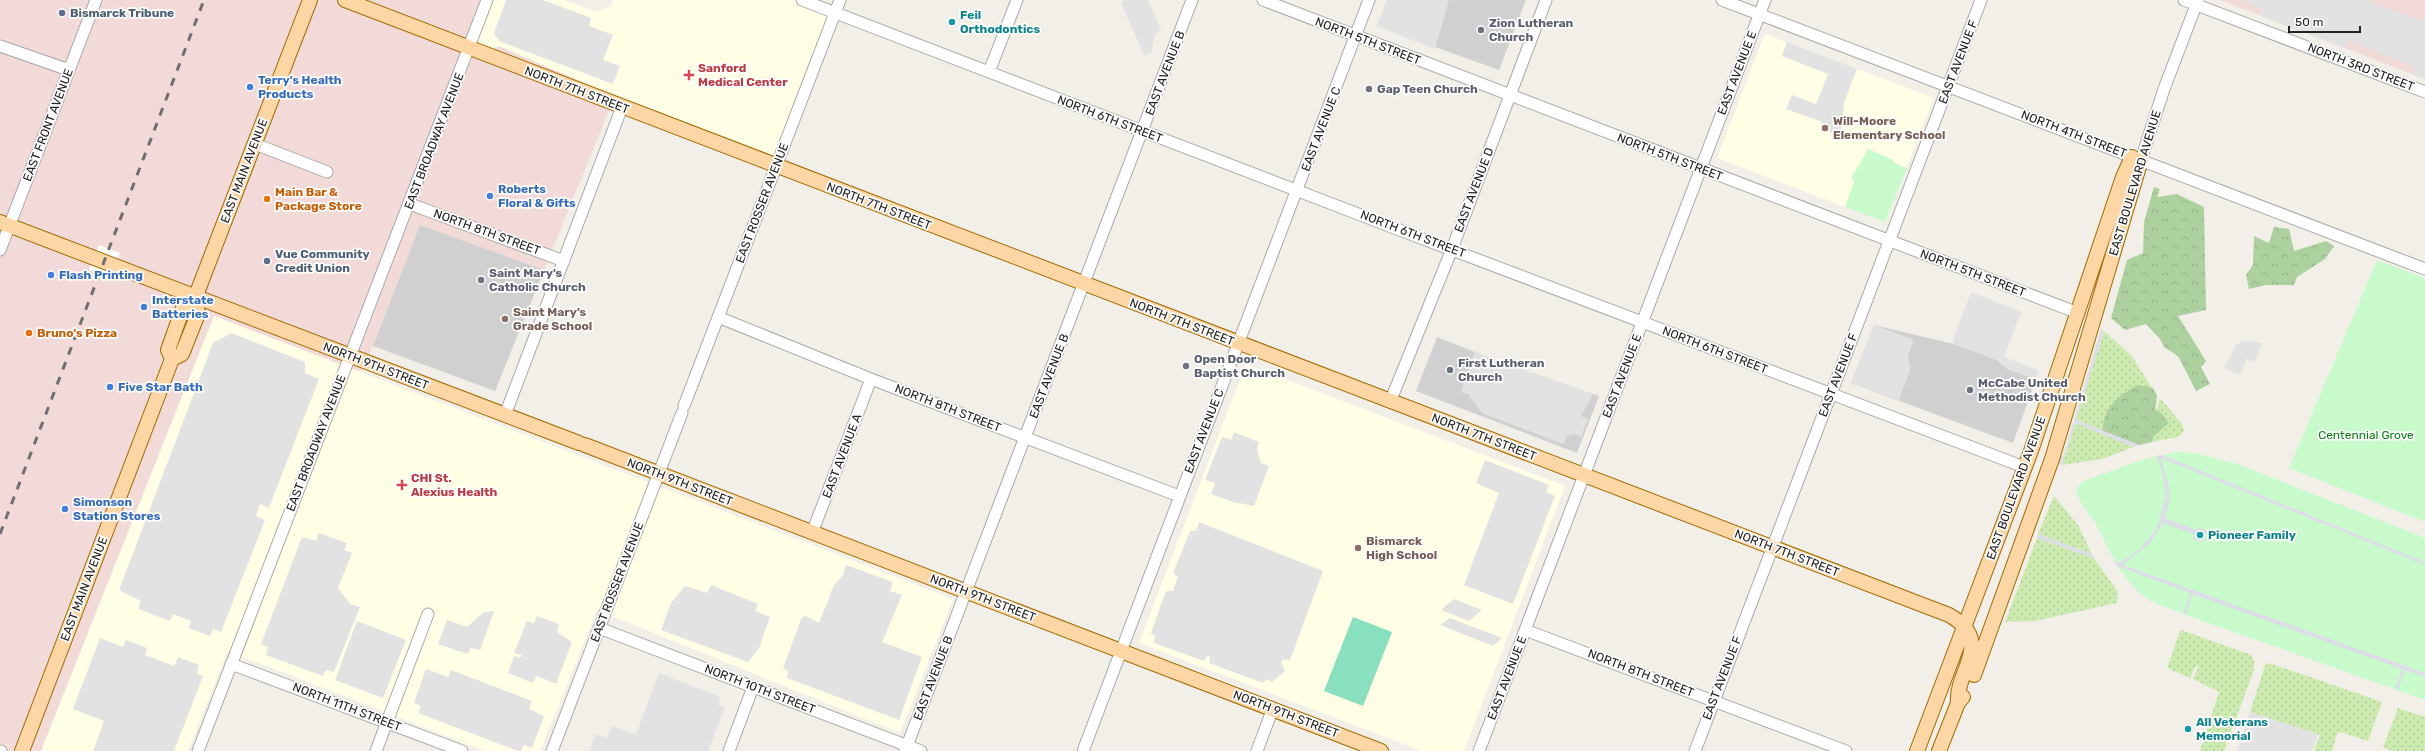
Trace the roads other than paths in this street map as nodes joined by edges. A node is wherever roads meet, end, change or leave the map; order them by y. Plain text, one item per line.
1 (96, 0) edge
2 (310, 0) edge
3 (344, 0) edge
4 (487, 0) edge
5 (802, 0) edge
6 (840, 0) edge
7 (1017, 0) edge
8 (1192, 0) edge
9 (1263, 0) edge
10 (1369, 0) edge
11 (1546, 0) edge
12 (1722, 0) edge
13 (1764, 0) edge
14 (1981, 0) edge
15 (2184, 0) edge
16 (2197, 2) edge
17 (835, 13) junction
18 (1759, 14) junction
19 (1356, 36) junction
20 (0, 46) edge
21 (468, 48) junction
22 (69, 70) junction
23 (989, 72) junction
24 (1949, 85) junction
25 (2425, 92) edge
26 (1510, 95) junction
27 (622, 107) junction
28 (1142, 132) junction
29 (255, 144) junction
30 (2136, 158) junction
31 (776, 166) junction
32 (1701, 168) junction
33 (327, 172) dead end
34 (1298, 190) junction
35 (410, 204) junction
36 (5, 223) edge
37 (1889, 241) junction
38 (1452, 249) junction
39 (0, 250) edge
40 (564, 261) junction
41 (2425, 269) edge
42 (1084, 285) junction
43 (196, 298) junction
44 (2078, 313) junction
45 (718, 317) junction
46 (1642, 322) junction
47 (1238, 343) junction
48 (349, 356) junction
49 (871, 379) junction
50 (1831, 394) junction
51 (1390, 402) junction
52 (505, 415) junction
53 (1026, 438) junction
54 (2024, 467) junction
55 (658, 474) junction
56 (1584, 475) junction
57 (1179, 496) junction
58 (812, 533) junction
59 (1772, 548) junction
60 (966, 592) junction
61 (428, 614) dead end
62 (1964, 627) junction
63 (600, 628) junction
64 (1525, 630) junction
65 (1121, 651) junction
66 (231, 664) junction
67 (753, 687) junction
68 (1714, 701) junction
69 (1958, 703) junction
70 (1273, 708) junction
71 (386, 722) junction
72 (906, 748) edge
73 (22, 751) edge
74 (198, 751) edge
75 (376, 751) edge
76 (462, 751) edge
77 (552, 751) edge
78 (729, 751) edge
79 (921, 751) edge
80 (1083, 751) edge
81 (1257, 751) edge
82 (1381, 751) edge
83 (1479, 751) edge
84 (1695, 751) edge
85 (1846, 751) edge
86 (1917, 751) edge
87 (1939, 751) edge

1 - 22 street, EAST FRONT AVENUE
2 - 29 main road, EAST MAIN AVENUE
3 - 21 main road, NORTH 7TH STREET
4 - 21 street, EAST BROADWAY AVENUE
5 - 17 street, NORTH 6TH STREET
6 - 17 street, EAST ROSSER AVENUE
7 - 23 street
8 - 28 street, EAST AVENUE B
9 - 19 street, NORTH 5TH STREET
10 - 19 street, EAST AVENUE C
11 - 26 street, EAST AVENUE D
12 - 18 street, NORTH 4TH STREET
13 - 18 street, EAST AVENUE E
14 - 24 street, EAST AVENUE F
15 - 16 street, NORTH 3RD STREET
16 - 25 street, NORTH 3RD STREET
16 - 30 street, EAST BOULEVARD AVENUE
17 - 23 street, NORTH 6TH STREET
17 - 31 street, EAST ROSSER AVENUE
18 - 24 street, NORTH 4TH STREET
18 - 32 street, EAST AVENUE E
19 - 26 street, NORTH 5TH STREET
19 - 34 street, EAST AVENUE C
20 - 22 street
21 - 27 main road, NORTH 7TH STREET
21 - 35 street, EAST BROADWAY AVENUE
22 - 36 street, EAST FRONT AVENUE
23 - 28 street, NORTH 6TH STREET
24 - 30 street, NORTH 4TH STREET
24 - 37 street, EAST AVENUE F
26 - 32 street, NORTH 5TH STREET
26 - 38 street, EAST AVENUE D
27 - 31 main road, NORTH 7TH STREET
27 - 40 street
28 - 34 street, NORTH 6TH STREET
28 - 42 street, EAST AVENUE B
29 - 33 street
29 - 43 main road, EAST MAIN AVENUE
30 - 41 street, NORTH 4TH STREET
30 - 44 main road, EAST BOULEVARD AVENUE
30 - 69 main road, EAST BOULEVARD AVENUE
31 - 42 main road, NORTH 7TH STREET
31 - 45 street, EAST ROSSER AVENUE
32 - 37 street, NORTH 5TH STREET
32 - 46 street, EAST AVENUE E
34 - 38 street, NORTH 6TH STREET
34 - 47 street, EAST AVENUE C
35 - 40 street, NORTH 8TH STREET
35 - 48 street, EAST BROADWAY AVENUE
36 - 39 street, EAST FRONT AVENUE
36 - 43 main road, NORTH 9TH STREET
37 - 44 street, NORTH 5TH STREET
37 - 50 street, EAST AVENUE F
38 - 46 street, NORTH 6TH STREET
38 - 51 street, EAST AVENUE D
40 - 52 street
42 - 47 main road, NORTH 7TH STREET
42 - 53 street, EAST AVENUE B
43 - 48 main road, NORTH 9TH STREET
43 - 73 main road, EAST MAIN AVENUE
44 - 54 main road, EAST BOULEVARD AVENUE
45 - 49 street, NORTH 8TH STREET
45 - 55 street, EAST ROSSER AVENUE
46 - 50 street, NORTH 6TH STREET
46 - 56 street, EAST AVENUE E
47 - 51 main road, NORTH 7TH STREET
47 - 57 street, EAST AVENUE C
48 - 52 main road, NORTH 9TH STREET
48 - 66 street, EAST BROADWAY AVENUE
49 - 53 street, NORTH 8TH STREET
49 - 58 street, EAST AVENUE A
50 - 54 street, NORTH 6TH STREET
50 - 59 street, EAST AVENUE F
51 - 56 main road, NORTH 7TH STREET
52 - 55 main road, NORTH 9TH STREET
53 - 57 street, NORTH 8TH STREET
53 - 60 street, EAST AVENUE B
54 - 62 main road, EAST BOULEVARD AVENUE
55 - 58 main road, NORTH 9TH STREET
55 - 63 street, EAST ROSSER AVENUE
56 - 59 main road, NORTH 7TH STREET
56 - 64 street, EAST AVENUE E
57 - 65 street, EAST AVENUE C
58 - 60 main road, NORTH 9TH STREET
59 - 62 main road, NORTH 7TH STREET
59 - 68 street, EAST AVENUE F
60 - 65 main road, NORTH 9TH STREET
60 - 72 street, EAST AVENUE B
61 - 71 street
62 - 69 main road
62 - 86 main road, EAST BOULEVARD AVENUE
63 - 67 street, NORTH 10TH STREET
63 - 77 street, EAST ROSSER AVENUE
64 - 68 street, NORTH 8TH STREET
64 - 83 street, EAST AVENUE E
65 - 70 main road, NORTH 9TH STREET
65 - 80 street, EAST AVENUE C
66 - 71 street, NORTH 11TH STREET
66 - 74 street, EAST BROADWAY AVENUE
67 - 72 street, NORTH 10TH STREET
67 - 78 street
68 - 84 street, EAST AVENUE F
68 - 85 street, NORTH 8TH STREET
69 - 87 main road, EAST BOULEVARD AVENUE
70 - 81 street
70 - 82 main road, NORTH 9TH STREET
71 - 75 street
71 - 76 street, NORTH 11TH STREET
72 - 79 street, NORTH 10TH STREET

